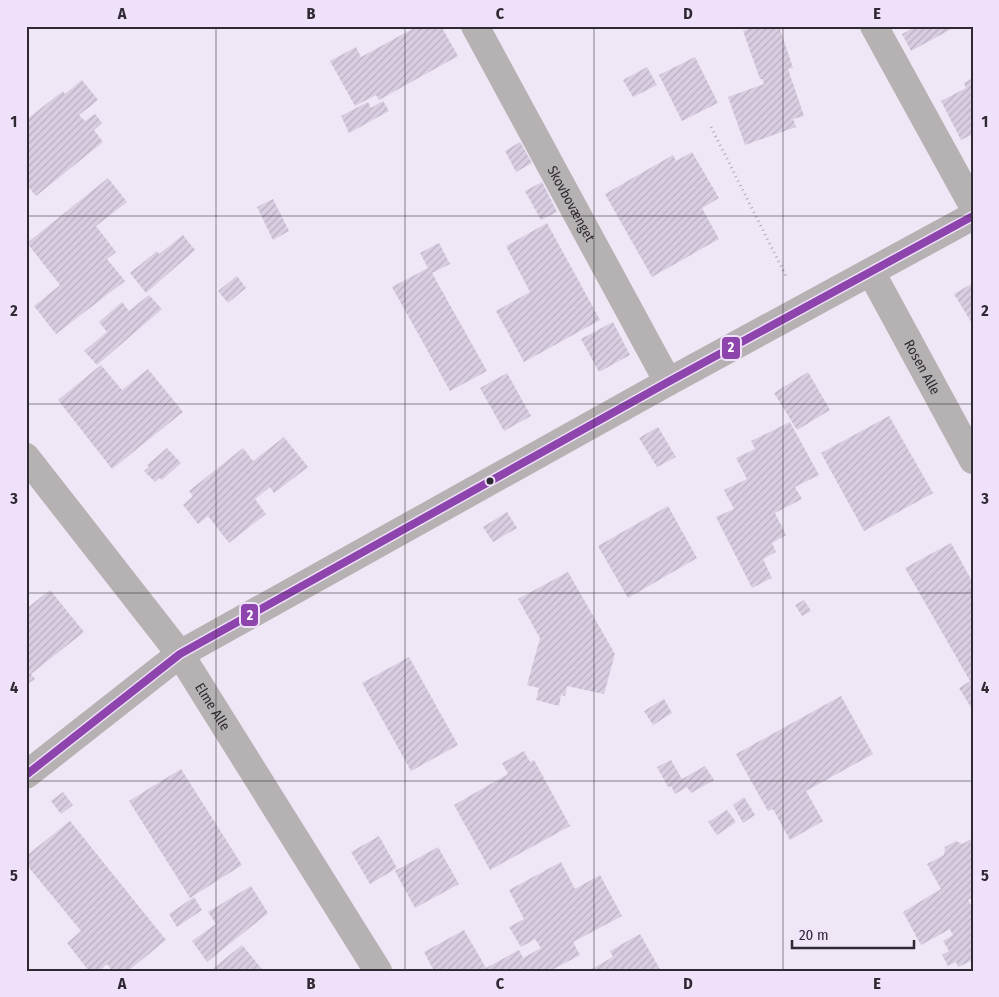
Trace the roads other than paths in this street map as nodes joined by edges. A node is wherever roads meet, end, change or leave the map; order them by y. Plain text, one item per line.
1 (475, 26) edge
2 (874, 26) edge
3 (973, 206) edge
4 (973, 216) edge
5 (871, 272) junction
6 (668, 382) junction
7 (26, 457) edge
8 (973, 460) edge
9 (180, 654) junction
10 (26, 775) edge
11 (378, 971) edge

1 - 6 street, Skovbovænget
2 - 3 street
4 - 5 street
5 - 6 street
5 - 8 street, Rosen Alle
6 - 9 street
7 - 9 street, Elme Alle
9 - 10 street
9 - 11 street, Elme Alle

